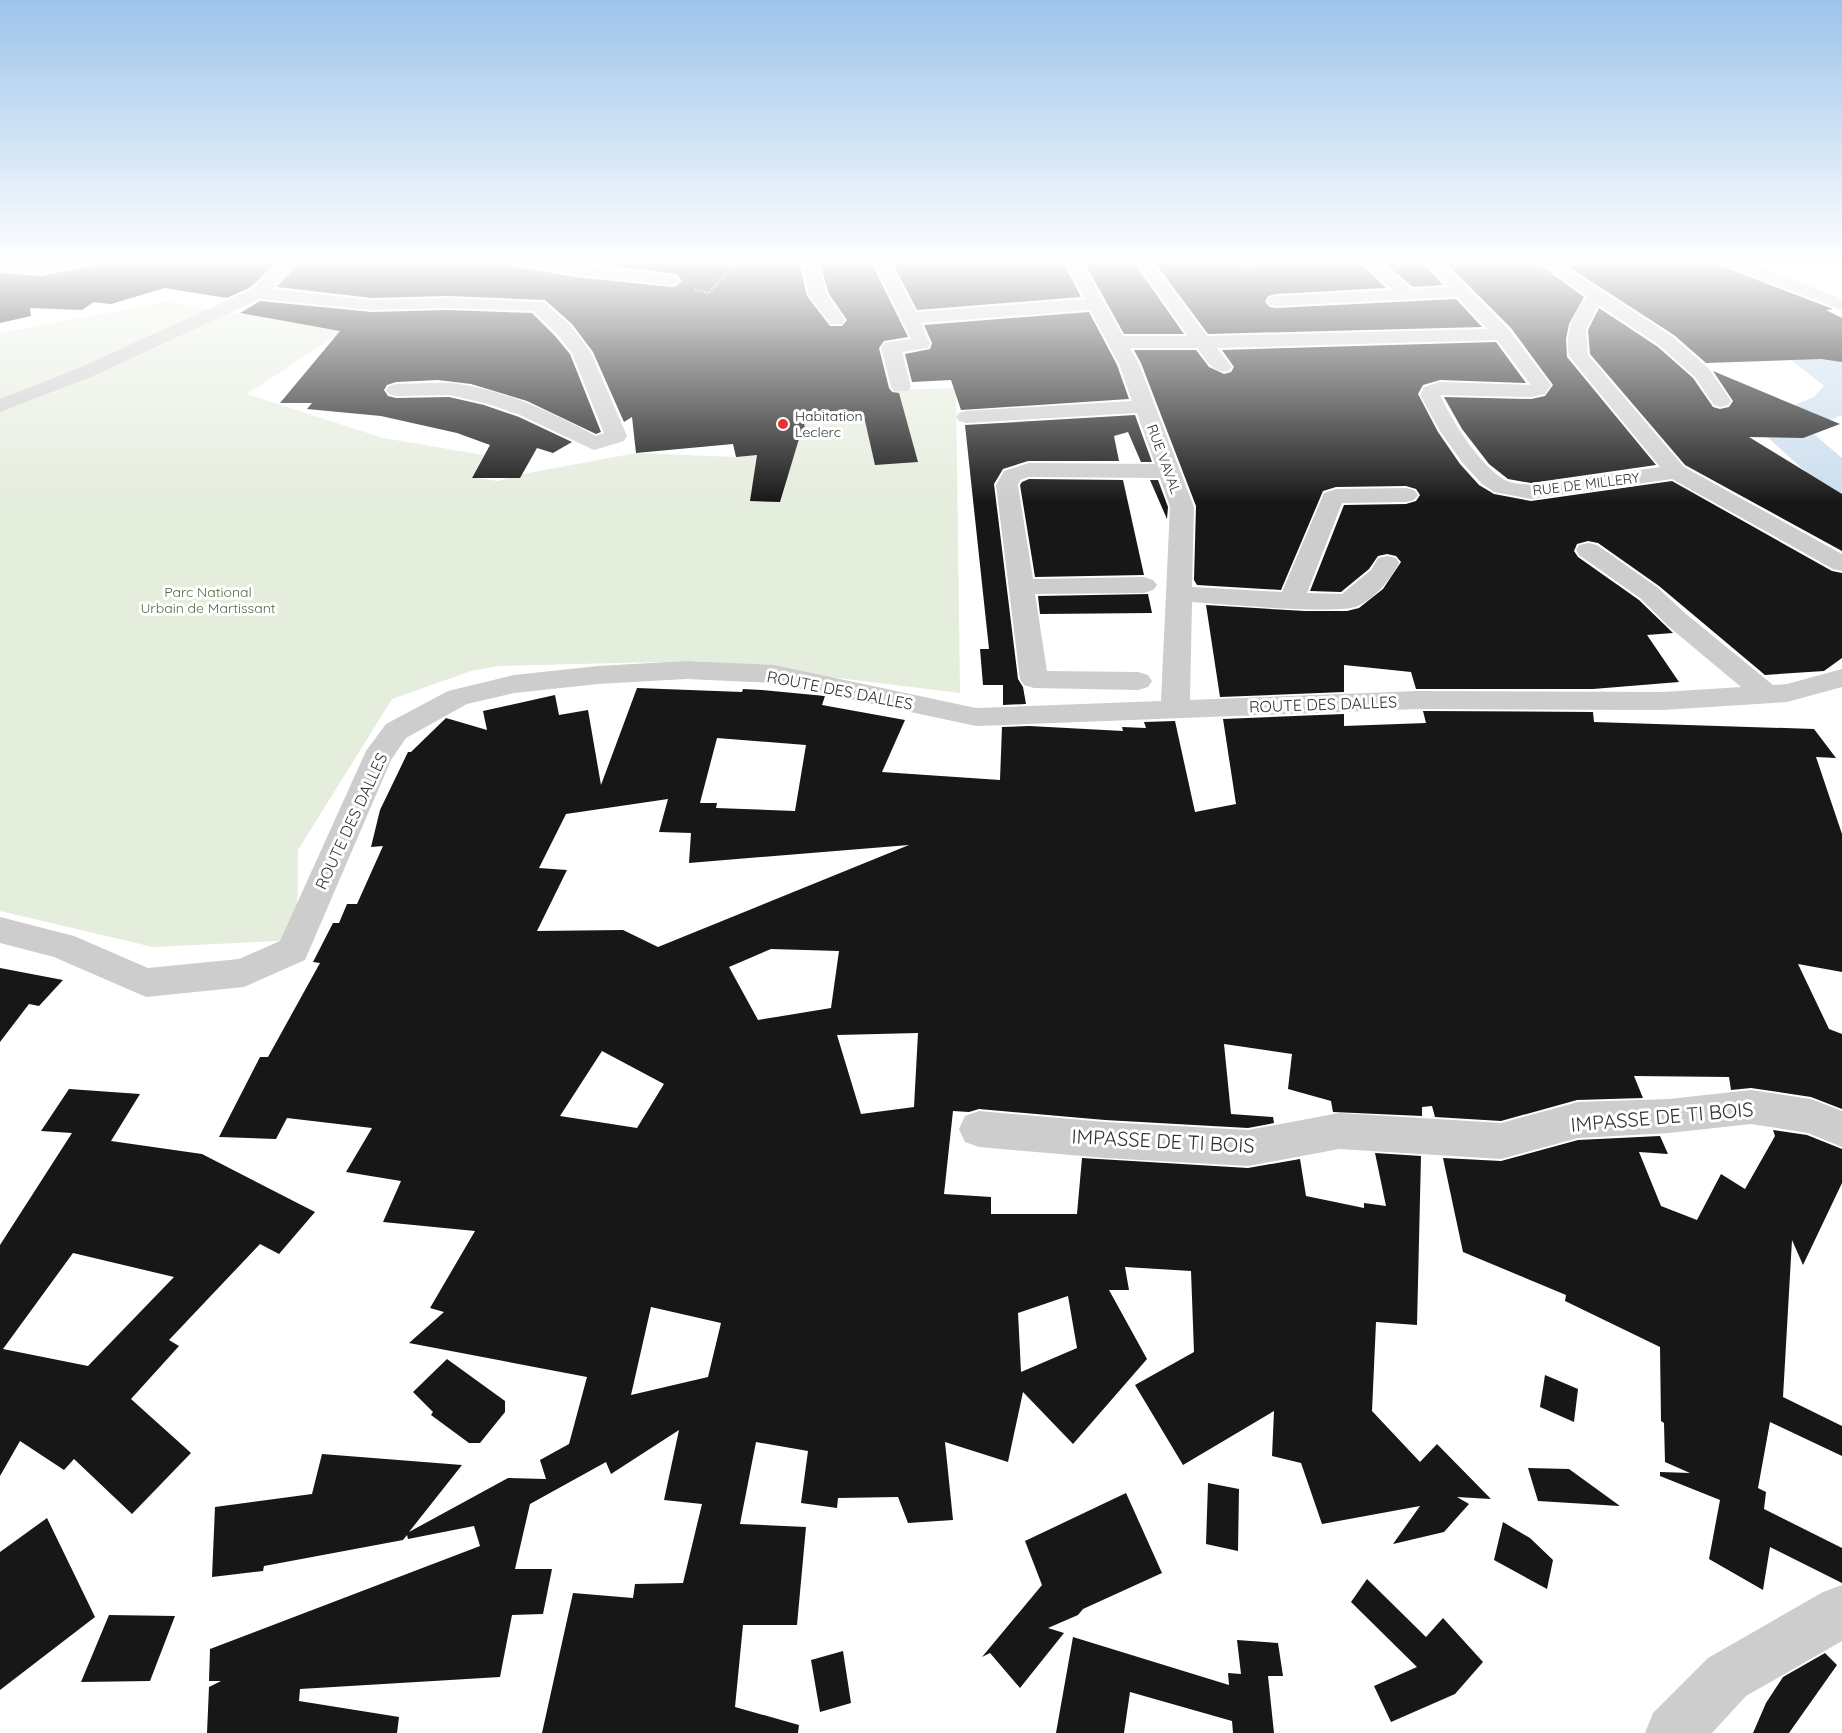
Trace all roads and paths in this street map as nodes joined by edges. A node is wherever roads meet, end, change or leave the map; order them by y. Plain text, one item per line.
1 (154, 341) edge
2 (572, 341) edge
3 (920, 341) edge
4 (1202, 341) junction
5 (1302, 341) edge
6 (1507, 341) edge
7 (1575, 341) edge
8 (1666, 341) edge
9 (1117, 342) joint
10 (1222, 367) dead end
11 (901, 387) dead end
12 (396, 390) dead end
13 (1722, 401) dead end
14 (0, 406) edge
15 (1144, 406) junction
16 (966, 417) dead end
17 (1168, 471) junction
18 (1677, 472) junction
19 (1406, 495) dead end
20 (1588, 550) dead end
21 (1387, 563) dead end
22 (1842, 564) edge
23 (1144, 585) dead end
24 (1021, 587) junction
25 (1179, 594) junction
26 (1291, 600) junction
27 (1842, 678) edge
28 (1138, 681) dead end
29 (1768, 695) junction
30 (1175, 711) junction
31 (0, 930) edge
32 (980, 1129) dead end
33 (1842, 1129) edge
34 (1842, 1611) edge
35 (1673, 1733) edge

1 - 14 street
2 - 12 street
3 - 11 street
4 - 5 street
4 - 9 street
4 - 10 street
6 - 18 street, RUE DE MILLERY
7 - 18 street
8 - 13 street
9 - 15 street, RUE VAVAL
15 - 16 street
15 - 17 street, RUE VAVAL
17 - 24 street
17 - 25 street, RUE VAVAL
18 - 22 street
19 - 26 street
20 - 29 street
21 - 26 street
23 - 24 street
24 - 28 street
25 - 26 street
25 - 30 street, RUE VAVAL
27 - 29 street, ROUTE DES DALLES
29 - 30 street, ROUTE DES DALLES
30 - 31 street, ROUTE DES DALLES
32 - 33 street, IMPASSE DE TI BOIS
34 - 35 street

